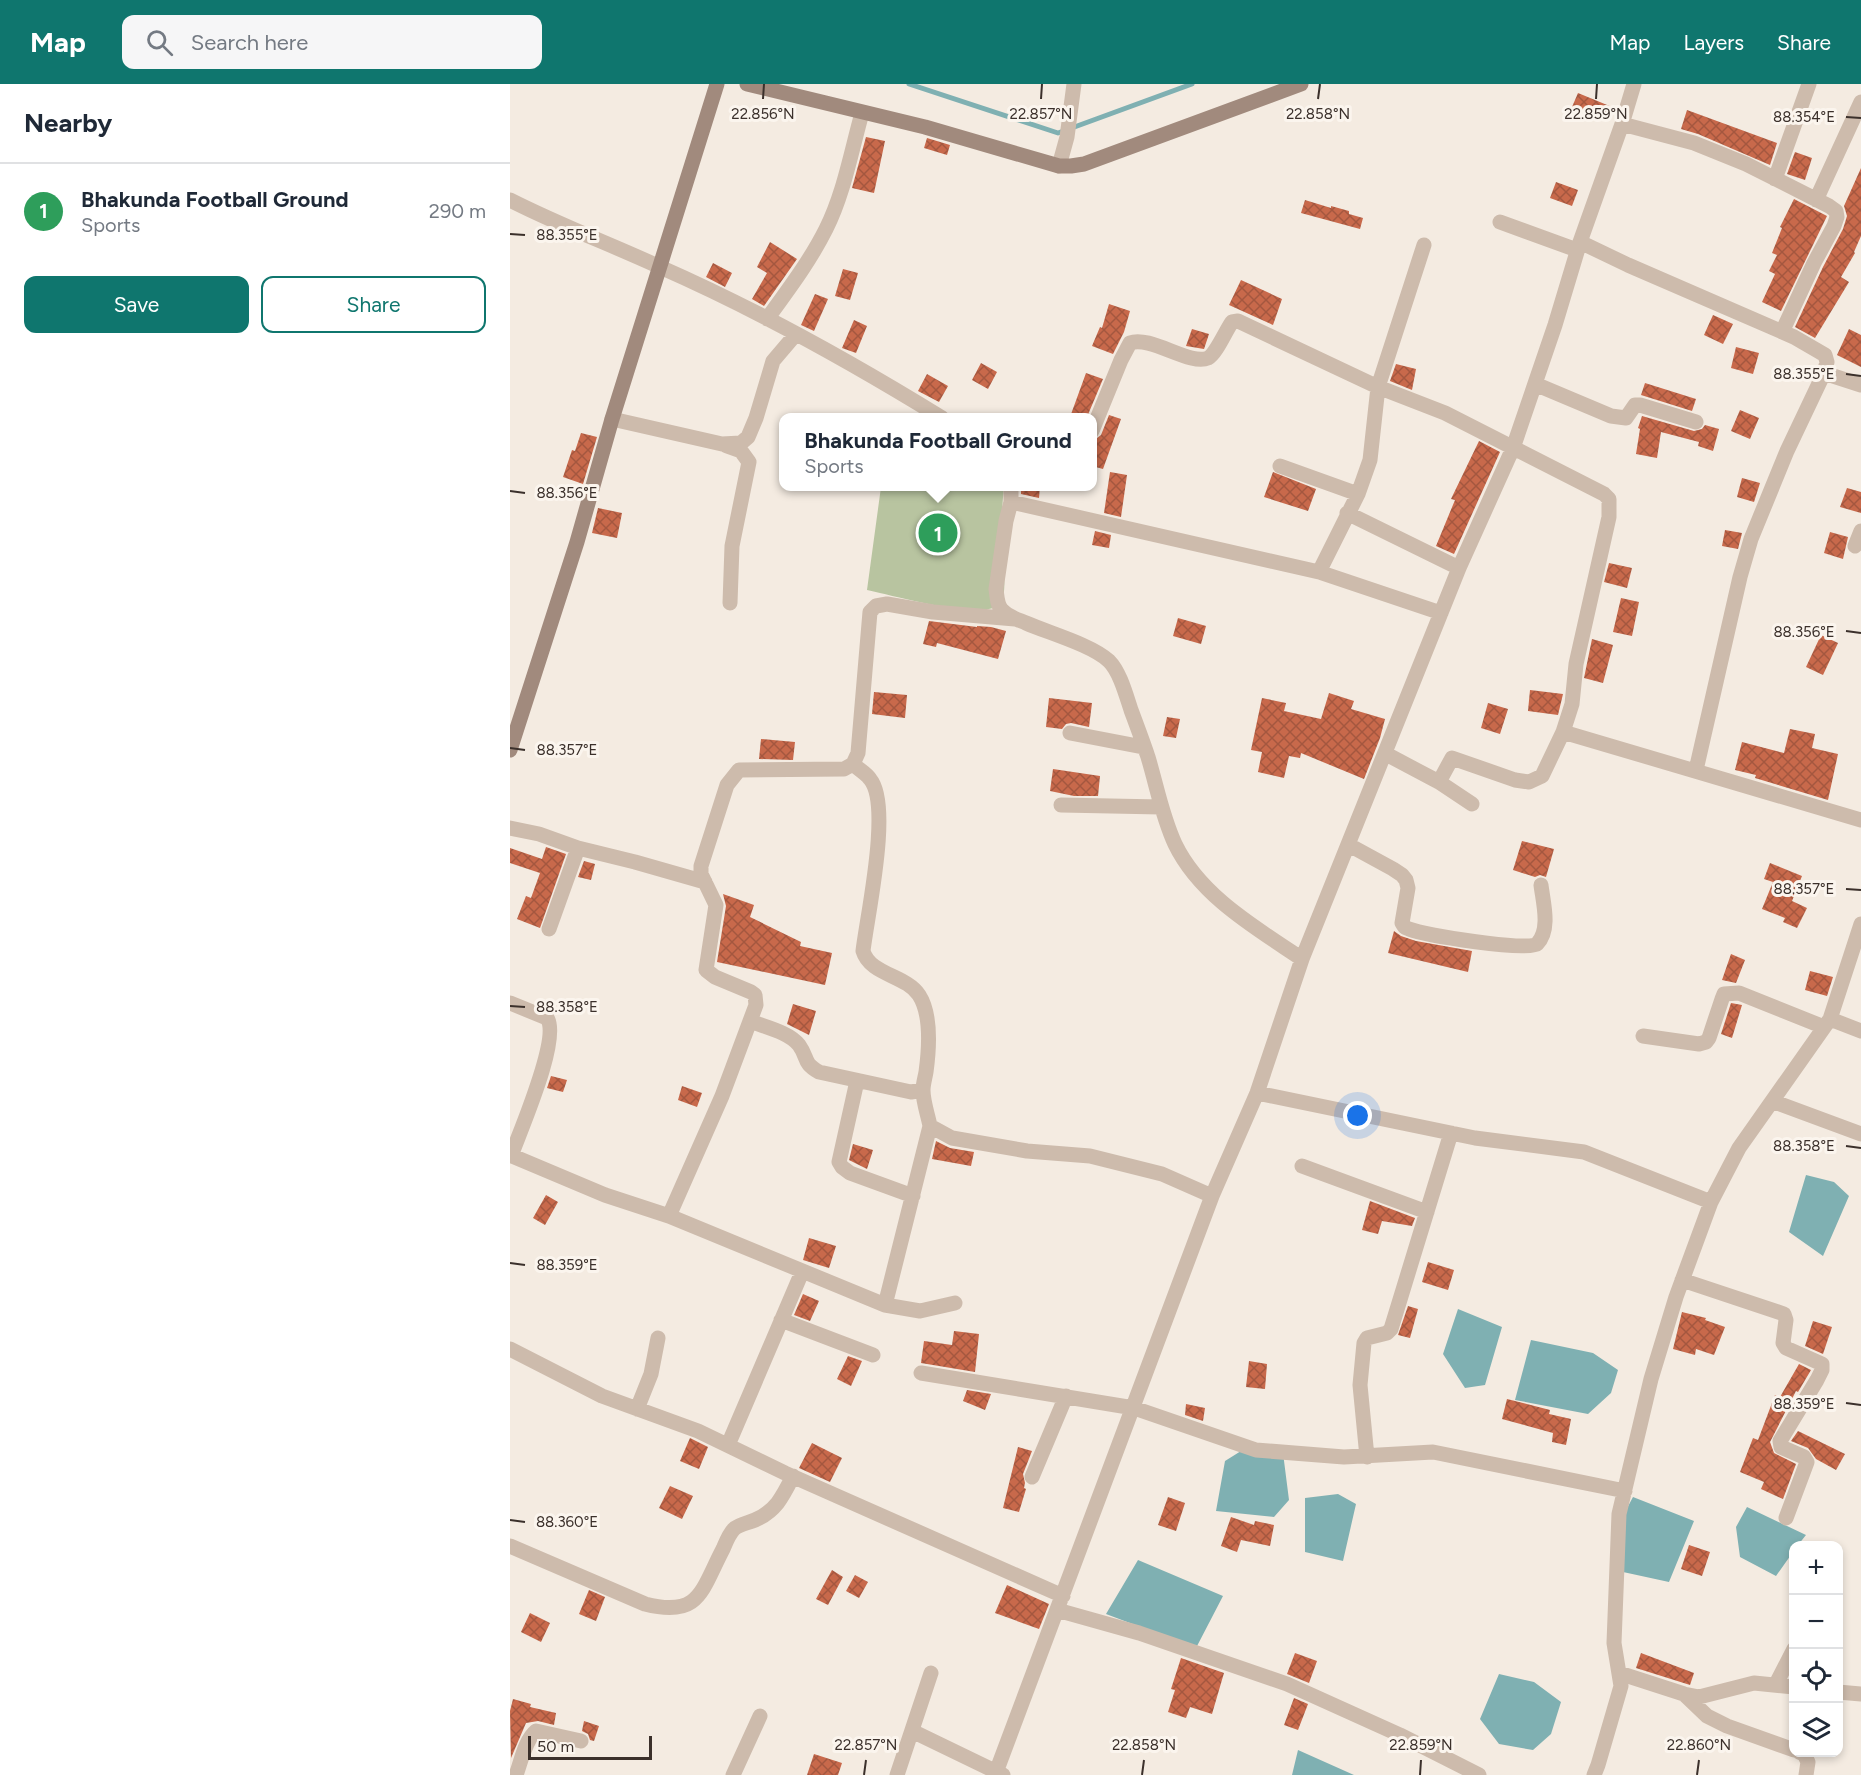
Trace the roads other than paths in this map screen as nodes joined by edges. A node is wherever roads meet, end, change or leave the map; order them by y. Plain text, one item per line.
1 (717, 84) edge
2 (747, 84) edge
3 (1074, 84) edge
4 (1301, 84) edge
5 (1634, 84) edge
6 (1809, 84) edge
7 (1861, 102) edge
8 (862, 113) junction
9 (1622, 124) junction
10 (1059, 166) junction
11 (1775, 179) junction
12 (510, 200) edge
13 (1816, 200) junction
14 (1500, 222) dead end
15 (1424, 245) dead end
16 (1579, 246) junction
17 (660, 266) junction
18 (767, 319) junction
19 (1782, 332) junction
20 (796, 334) junction
21 (1824, 372) junction
22 (1535, 384) junction
23 (1861, 385) edge
24 (1378, 387) junction
25 (935, 413) edge
26 (612, 418) junction
27 (1097, 418) edge
28 (1696, 422) dead end
29 (722, 444) junction
30 (1513, 448) junction
31 (1280, 466) dead end
32 (1011, 491) edge
33 (1358, 494) junction
34 (1011, 502) junction
35 (1347, 513) junction
36 (1861, 531) edge
37 (1856, 546) dead end
38 (1459, 568) junction
39 (1319, 572) junction
40 (730, 603) dead end
41 (1441, 614) junction
42 (1015, 619) junction
43 (1563, 732) junction
44 (1071, 733) dead end
45 (1143, 747) junction
46 (510, 750) edge
47 (1386, 754) junction
48 (853, 764) junction
49 (1696, 770) junction
50 (1439, 782) junction
51 (1472, 804) dead end
52 (1061, 806) dead end
53 (1161, 807) junction
54 (1861, 820) edge
55 (510, 828) edge
56 (1349, 845) junction
57 (578, 848) junction
58 (705, 882) junction
59 (1541, 885) dead end
60 (1861, 924) edge
61 (549, 929) dead end
62 (1302, 959) junction
63 (510, 1003) edge
64 (750, 1021) junction
65 (1827, 1023) junction
66 (1861, 1031) edge
67 (1643, 1036) dead end
68 (857, 1081) junction
69 (923, 1090) junction
70 (1257, 1093) junction
71 (1772, 1101) junction
72 (930, 1126) junction
73 (1451, 1133) junction
74 (1861, 1134) edge
75 (510, 1155) edge
76 (1302, 1166) dead end
77 (913, 1196) junction
78 (1212, 1196) junction
79 (1711, 1202) junction
80 (1427, 1212) junction
81 (669, 1216) junction
82 (802, 1272) junction
83 (1682, 1280) junction
84 (955, 1303) dead end
85 (885, 1305) junction
86 (781, 1320) junction
87 (658, 1338) dead end
88 (510, 1349) edge
89 (873, 1355) dead end
90 (921, 1373) dead end
91 (1066, 1396) junction
92 (1134, 1408) junction
93 (637, 1409) junction
94 (728, 1445) junction
95 (1366, 1457) junction
96 (793, 1476) junction
97 (1032, 1477) dead end
98 (1625, 1491) junction
99 (1786, 1518) dead end
100 (510, 1546) edge
101 (1060, 1603) junction
102 (1789, 1659) edge
103 (931, 1673) dead end
104 (1619, 1673) junction
105 (1776, 1684) junction
106 (1789, 1685) edge
107 (1843, 1692) edge
108 (1684, 1694) junction
109 (1861, 1694) edge
110 (760, 1716) dead end
111 (912, 1731) junction
112 (581, 1741) dead end
113 (1789, 1748) edge
114 (1806, 1757) edge
115 (998, 1774) edge
116 (516, 1775) edge
117 (733, 1775) edge
118 (897, 1775) edge
119 (1479, 1775) edge
120 (1593, 1775) edge
121 (1806, 1775) edge

1 - 17 street
2 - 8 street
3 - 10 street
4 - 10 street
5 - 9 street
6 - 11 street
7 - 13 street
8 - 10 street
8 - 18 street
9 - 11 street
9 - 16 street
11 - 13 street
12 - 17 street
13 - 19 street
14 - 16 street
15 - 24 street
16 - 19 street
16 - 22 street
17 - 18 street
17 - 26 street
18 - 20 street
19 - 21 street
20 - 25 street
20 - 29 street
21 - 23 street
21 - 49 street
22 - 28 street
22 - 30 street
24 - 27 street
24 - 30 street
24 - 33 street
26 - 29 street
26 - 46 street
29 - 40 street
30 - 38 street
30 - 43 street
31 - 33 street
32 - 34 street
33 - 35 street
34 - 39 street
34 - 42 street
35 - 38 street
35 - 39 street
36 - 37 street
38 - 41 street
39 - 41 street
41 - 47 street
42 - 45 street
42 - 48 street
43 - 49 street
43 - 50 street
44 - 45 street
45 - 53 street
47 - 50 street
47 - 56 street
48 - 58 street
48 - 69 street
49 - 54 street
50 - 51 street
52 - 53 street
53 - 62 street
55 - 57 street
56 - 59 street
56 - 62 street
57 - 58 street
57 - 61 street
58 - 64 street
60 - 65 street
62 - 70 street
63 - 75 street
64 - 68 street
64 - 81 street
65 - 66 street
65 - 67 street
65 - 71 street
68 - 69 street
68 - 77 street
69 - 72 street
70 - 73 street
70 - 78 street
71 - 74 street
71 - 79 street
72 - 77 street
72 - 78 street
73 - 79 street
73 - 80 street
75 - 81 street
76 - 80 street
77 - 85 street
78 - 92 street
79 - 83 street
80 - 95 street
81 - 82 street
82 - 85 street
82 - 86 street
83 - 98 street
83 - 99 street
84 - 85 street
86 - 89 street
86 - 94 street
87 - 93 street
88 - 93 street
90 - 91 street
91 - 92 street
91 - 97 street
92 - 95 street
92 - 101 street
93 - 94 street
94 - 96 street
95 - 98 street
96 - 100 street
96 - 101 street
98 - 104 street
101 - 115 street
101 - 119 street
102 - 105 street
103 - 111 street
104 - 108 street
104 - 120 street
105 - 106 street
105 - 108 street
107 - 109 street
108 - 113 street
110 - 117 street
111 - 115 street
111 - 118 street
112 - 116 street
114 - 121 street

